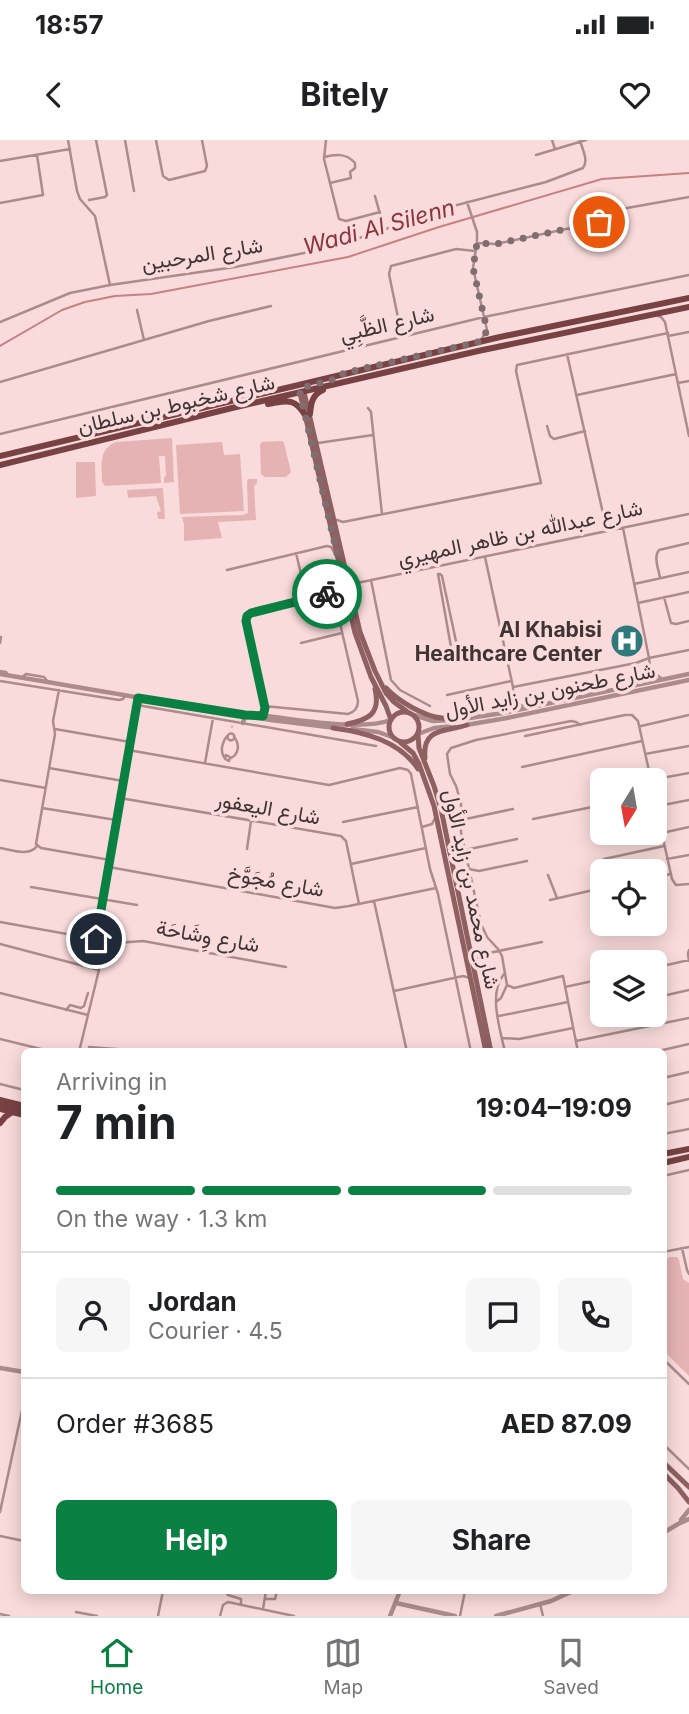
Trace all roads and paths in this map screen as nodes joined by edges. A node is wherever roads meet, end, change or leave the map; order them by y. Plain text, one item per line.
1 (68, 140) edge
2 (96, 140) edge
3 (125, 140) edge
4 (156, 140) edge
5 (202, 140) edge
6 (326, 140) edge
7 (552, 140) edge
8 (586, 140) edge
9 (580, 141) edge
10 (70, 149) junction
11 (555, 149) junction
12 (37, 155) junction
13 (536, 155) dead end
14 (324, 157) junction
15 (0, 161) edge
16 (330, 183) junction
17 (134, 191) dead end
18 (374, 195) dead end
19 (689, 197) edge
20 (89, 200) dead end
21 (467, 202) junction
22 (0, 203) edge
23 (380, 214) junction
24 (385, 230) junction
25 (477, 243) junction
26 (475, 251) junction
27 (689, 275) edge
28 (110, 285) junction
29 (689, 298) edge
30 (271, 306) dead end
31 (689, 308) edge
32 (137, 310) dead end
33 (484, 317) junction
34 (630, 318) junction
35 (0, 322) edge
36 (666, 322) junction
37 (487, 330) junction
38 (689, 332) edge
39 (668, 334) junction
40 (402, 337) junction
41 (500, 337) junction
42 (144, 340) junction
43 (478, 342) junction
44 (567, 354) junction
45 (676, 374) junction
46 (689, 381) edge
47 (0, 382) edge
48 (343, 382) junction
49 (678, 383) junction
50 (300, 390) junction
51 (577, 395) junction
52 (252, 404) junction
53 (368, 408) dead end
54 (93, 412) junction
55 (307, 418) junction
56 (96, 422) junction
57 (547, 426) dead end
58 (109, 429) junction
59 (585, 431) junction
60 (0, 434) edge
61 (88, 434) junction
62 (373, 435) junction
63 (689, 436) edge
64 (328, 441) junction
65 (316, 443) junction
66 (319, 455) junction
67 (0, 456) edge
68 (0, 465) edge
69 (382, 514) junction
70 (689, 514) edge
71 (332, 521) junction
72 (343, 522) junction
73 (623, 528) junction
74 (337, 530) junction
75 (607, 531) junction
76 (689, 543) edge
77 (327, 546) junction
78 (296, 553) junction
79 (485, 556) junction
80 (338, 561) junction
81 (437, 566) junction
82 (227, 570) dead end
83 (341, 571) junction
84 (689, 572) edge
85 (439, 574) junction
86 (660, 578) junction
87 (348, 579) junction
88 (371, 580) junction
89 (357, 583) junction
90 (634, 584) junction
91 (351, 591) junction
92 (689, 592) edge
93 (334, 593) junction
94 (664, 597) junction
95 (307, 599) junction
96 (638, 603) junction
97 (349, 611) junction
98 (689, 621) edge
99 (342, 633) junction
100 (1, 637) edge
101 (0, 643) edge
102 (301, 643) dead end
103 (689, 650) edge
104 (649, 658) junction
105 (651, 670) junction
106 (0, 673) edge
107 (689, 674) edge
108 (664, 679) junction
109 (689, 680) edge
110 (0, 681) edge
111 (376, 681) junction
112 (511, 681) junction
113 (644, 684) junction
114 (513, 687) junction
115 (59, 690) junction
116 (125, 695) junction
117 (447, 695) dead end
118 (138, 698) junction
119 (514, 699) junction
120 (137, 705) junction
121 (264, 706) junction
122 (430, 706) dead end
123 (530, 708) junction
124 (503, 713) junction
125 (411, 714) junction
126 (245, 715) junction
127 (689, 715) edge
128 (263, 716) junction
129 (213, 718) junction
130 (391, 720) junction
131 (466, 722) junction
132 (243, 723) junction
133 (347, 724) junction
134 (232, 725) junction
135 (581, 725) junction
136 (640, 726) junction
137 (333, 728) junction
138 (55, 729) junction
139 (229, 735) junction
140 (418, 735) junction
141 (525, 736) dead end
142 (392, 737) junction
143 (642, 741) junction
144 (130, 742) junction
145 (400, 742) junction
146 (376, 746) dead end
147 (689, 746) edge
148 (128, 750) junction
149 (645, 754) junction
150 (205, 763) junction
151 (426, 765) junction
152 (522, 767) dead end
153 (49, 768) junction
154 (648, 768) edge
155 (689, 773) edge
156 (667, 777) edge
157 (0, 780) edge
158 (426, 780) junction
159 (123, 781) junction
160 (46, 788) junction
161 (430, 793) junction
162 (120, 799) junction
163 (689, 800) edge
164 (667, 804) edge
165 (42, 807) junction
166 (418, 807) junction
167 (590, 807) edge
168 (513, 809) dead end
169 (533, 819) dead end
170 (116, 820) junction
171 (460, 820) junction
172 (251, 821) junction
173 (343, 822) dead end
174 (429, 825) junction
175 (422, 827) junction
176 (689, 827) edge
177 (667, 832) edge
178 (517, 839) dead end
179 (37, 846) junction
180 (664, 846) joint
181 (0, 848) edge
182 (426, 848) junction
183 (247, 849) dead end
184 (465, 850) junction
185 (444, 855) junction
186 (689, 855) edge
187 (604, 859) dead end
188 (667, 859) junction
189 (110, 860) junction
190 (527, 861) dead end
191 (351, 864) junction
192 (109, 867) junction
193 (469, 869) junction
194 (479, 871) junction
195 (670, 874) junction
196 (548, 875) dead end
197 (667, 875) edge
198 (471, 877) junction
199 (689, 884) edge
200 (32, 887) dead end
201 (436, 888) junction
202 (590, 891) edge
203 (558, 898) junction
204 (104, 899) junction
205 (550, 900) dead end
206 (374, 901) junction
207 (359, 904) junction
208 (137, 905) dead end
209 (0, 922) edge
210 (96, 939) junction
211 (106, 941) junction
212 (542, 942) dead end
213 (0, 944) edge
214 (469, 944) junction
215 (689, 950) edge
216 (500, 951) junction
217 (484, 954) junction
218 (689, 960) edge
219 (667, 965) edge
220 (286, 967) dead end
221 (99, 970) junction
222 (471, 970) junction
223 (505, 973) junction
224 (463, 976) junction
225 (456, 978) junction
226 (471, 979) junction
227 (590, 981) edge
228 (507, 985) junction
229 (565, 986) junction
230 (689, 990) edge
231 (394, 991) junction
232 (0, 993) edge
233 (88, 993) dead end
234 (667, 995) edge
235 (496, 1002) junction
236 (568, 1002) junction
237 (66, 1010) junction
238 (88, 1015) junction
239 (498, 1016) junction
240 (689, 1018) edge
241 (573, 1028) junction
242 (502, 1038) junction
243 (0, 1039) edge
244 (576, 1041) junction
245 (689, 1044) edge
246 (89, 1047) dead end
247 (37, 1048) edge
248 (80, 1048) edge
249 (96, 1048) edge
250 (406, 1048) edge
251 (470, 1048) edge
252 (485, 1048) edge
253 (490, 1048) edge
254 (504, 1048) edge
255 (577, 1048) edge
256 (667, 1049) edge
257 (689, 1072) edge
258 (667, 1076) edge
259 (0, 1084) edge
260 (21, 1089) edge
261 (689, 1099) edge
262 (667, 1104) edge
263 (1, 1106) edge
264 (21, 1109) edge
265 (21, 1110) edge
266 (12, 1112) junction
267 (0, 1124) edge
268 (689, 1129) edge
269 (667, 1133) edge
270 (689, 1149) edge
271 (667, 1153) edge
272 (689, 1157) edge
273 (667, 1162) edge
274 (689, 1170) edge
275 (667, 1175) edge
276 (689, 1247) edge
277 (682, 1248) junction
278 (667, 1251) edge
279 (689, 1274) edge
280 (667, 1363) edge
281 (0, 1368) edge
282 (21, 1372) edge
283 (689, 1384) edge
284 (21, 1417) edge
285 (20, 1422) joint
286 (667, 1448) edge
287 (667, 1466) edge
288 (689, 1469) edge
289 (667, 1477) edge
290 (689, 1487) edge
291 (689, 1502) edge
292 (689, 1510) edge
293 (0, 1512) edge
294 (689, 1519) edge
295 (678, 1524) junction
296 (667, 1531) edge
297 (0, 1536) edge
298 (21, 1540) edge
299 (162, 1594) edge
300 (228, 1594) edge
301 (266, 1594) edge
302 (276, 1594) edge
303 (399, 1594) edge
304 (464, 1594) edge
305 (567, 1594) edge
306 (265, 1599) junction
307 (396, 1603) junction
308 (540, 1604) junction
309 (241, 1605) junction
310 (262, 1609) junction
311 (76, 1612) dead end
312 (0, 1614) edge
313 (9, 1616) edge
314 (97, 1616) edge
315 (158, 1616) edge
316 (220, 1616) edge
317 (294, 1616) edge
318 (390, 1616) edge
319 (455, 1616) edge
320 (460, 1616) edge
321 (496, 1616) edge
322 (544, 1616) edge

1 - 10 street
2 - 20 street
3 - 17 street
4 - 5 street
6 - 14 street
7 - 11 street
8 - 9 street
9 - 11 street
9 - 21 street, شارع المرحبين
10 - 12 street
10 - 28 street
11 - 13 street
12 - 15 street
12 - 22 street
14 - 16 street
14 - 16 street
16 - 23 street
18 - 23 street
19 - 25 street
21 - 24 street, شارع المرحبين
21 - 25 street
23 - 24 street
24 - 28 street, شارع المرحبين
25 - 26 street
26 - 33 street
26 - 40 street
27 - 33 street, شارع الظَّبِي
28 - 35 street, شارع المرحبين
29 - 41 main road
30 - 42 street
31 - 34 main road, شارع شخبوط بن سلطان
31 - 36 street
32 - 42 street
33 - 37 street
33 - 40 street, شارع الظَّبِي
34 - 36 street
34 - 48 main road, شارع شخبوط بن سلطان
36 - 39 street
37 - 41 street
37 - 43 street
38 - 39 street
39 - 44 street
39 - 45 street
40 - 54 street, شارع الظَّبِي
41 - 43 main road
42 - 47 street
43 - 50 main road
44 - 51 street
44 - 69 street
45 - 49 street
45 - 51 street
46 - 49 street
48 - 50 main road, شارع شخبوط بن سلطان
48 - 55 main road
49 - 63 street
50 - 52 main road, شارع شخبوط بن سلطان
50 - 55 main road
50 - 58 main road, شارع شخبوط بن سلطان
51 - 59 street
52 - 55 main road
52 - 68 main road, شارع شخبوط بن سلطان
53 - 62 street
54 - 56 street
54 - 60 street, شارع الظَّبِي
55 - 65 main road
55 - 71 main road
56 - 58 street
56 - 61 street
57 - 59 street
58 - 61 main road, شارع شخبوط بن سلطان
59 - 75 street
61 - 67 main road, شارع شخبوط بن سلطان
62 - 64 street
62 - 69 street
64 - 65 street
64 - 66 street
65 - 66 main road
66 - 71 main road
69 - 72 street
70 - 73 street, شارع عبدالله بن ظاهر المهيري
71 - 72 street
71 - 74 main road
71 - 77 street
71 - 80 main road
72 - 74 street
73 - 75 street, شارع عبدالله بن ظاهر المهيري
73 - 90 street
74 - 87 main road
75 - 79 street, شارع عبدالله بن ظاهر المهيري
76 - 86 street
77 - 78 street
77 - 80 street
78 - 82 street
78 - 95 street
79 - 81 street, شارع عبدالله بن ظاهر المهيري
79 - 112 street
80 - 83 main road
81 - 85 street
81 - 88 street, شارع عبدالله بن ظاهر المهيري
83 - 93 street
83 - 97 main road
84 - 86 street
85 - 85 street
86 - 90 street
87 - 89 street
87 - 91 main road
88 - 89 street, شارع عبدالله بن ظاهر المهيري
88 - 122 street
89 - 91 street
90 - 96 street
91 - 111 main road
92 - 94 street
93 - 95 street
93 - 97 street
93 - 99 street
94 - 96 street
94 - 98 street
95 - 121 street
96 - 104 street
97 - 111 main road
99 - 102 street
99 - 121 street
100 - 101 street
103 - 104 street
104 - 105 street
104 - 114 street
105 - 108 street
105 - 113 street
106 - 116 street
107 - 108 street, شارع طحنون بن زايد الأول
108 - 113 street, شارع طحنون بن زايد الأول
109 - 131 street, شارع طحنون بن زايد الأول
110 - 115 street
111 - 125 main road
111 - 130 main road
111 - 131 main road
111 - 133 main road
112 - 114 street
112 - 117 street
113 - 123 street, شارع طحنون بن زايد الأول
114 - 119 street
115 - 116 street
115 - 138 street
116 - 118 street
118 - 120 street
118 - 126 street
119 - 123 street
119 - 124 street
120 - 129 street
120 - 144 street
121 - 128 street
123 - 124 street, شارع طحنون بن زايد الأول
124 - 131 street, شارع طحنون بن زايد الأول
125 - 130 main road
125 - 131 street, شارع طحنون بن زايد الأول
125 - 140 main road
126 - 128 street
126 - 132 street
126 - 137 street
127 - 136 street
128 - 133 street
129 - 134 street
129 - 150 street
130 - 133 street
130 - 142 main road
131 - 140 street, شارع طحنون بن زايد الأول
131 - 151 main road
132 - 134 street
132 - 146 street
134 - 139 street
135 - 136 street
135 - 141 street
135 - 171 street
136 - 143 street
137 - 142 street
137 - 158 main road
138 - 144 street
138 - 153 street
139 - 139 street
140 - 145 main road
140 - 151 main road, شارع محمد بن زايد الأول
142 - 145 main road
143 - 149 street
143 - 152 street
144 - 148 street
145 - 158 main road, شارع محمد بن زايد الأول
147 - 149 street
148 - 150 street
148 - 159 street
149 - 154 street
150 - 166 street
151 - 214 main road, شارع محمد بن زايد الأول
153 - 159 street
153 - 160 street
155 - 156 street
157 - 160 street
158 - 161 main road, شارع محمد بن زايد الأول
159 - 162 street
160 - 165 street
161 - 174 street
161 - 185 main road, شارع محمد بن زايد الأول
162 - 170 street
162 - 172 street, شارع اليعفور
163 - 164 street
165 - 170 street
165 - 179 street
166 - 173 street
166 - 175 street
167 - 169 street
168 - 171 street
170 - 189 street
171 - 184 street
172 - 183 street
172 - 191 street, شارع اليعفور
174 - 175 street
174 - 185 street
175 - 182 street
176 - 177 street
178 - 184 street
179 - 181 street
179 - 189 street
180 - 187 street
180 - 188 street
182 - 191 street
182 - 201 street
184 - 193 street
185 - 222 main road, شارع محمد بن زايد الأول
186 - 188 street
188 - 195 street
189 - 192 street
190 - 194 street
191 - 207 street, شارع اليعفور
192 - 204 street
192 - 207 street, شارع مُجَوَّخ
193 - 194 street
193 - 198 street
194 - 198 street
195 - 197 street
195 - 199 street
196 - 203 street
198 - 216 street
200 - 204 street
201 - 206 street, شارع مُجَوَّخ
201 - 225 street
202 - 203 street
203 - 205 street
204 - 208 street
204 - 210 street
206 - 207 street, شارع مُجَوَّخ
206 - 231 street
209 - 210 street, شارع وِشَاحَة
210 - 211 street, شارع وِشَاحَة
211 - 220 street, شارع وِشَاحَة
211 - 221 street
212 - 216 street
213 - 221 street
214 - 217 street
214 - 222 main road, شارع محمد بن زايد الأول
215 - 218 street
216 - 217 street
216 - 223 street
217 - 222 street
218 - 219 street
221 - 238 street
222 - 224 street
222 - 226 main road, شارع محمد بن زايد الأول
222 - 253 main road, شارع محمد بن زايد الأول
223 - 228 street
223 - 235 street
224 - 225 street
224 - 226 street
225 - 231 street
225 - 251 street
226 - 252 main road, شارع محمد بن زايد الأول
227 - 229 street
228 - 229 street
228 - 235 street
229 - 236 street
230 - 234 street
231 - 250 street
232 - 237 street
233 - 237 street
235 - 239 street
236 - 239 street
236 - 241 street
237 - 238 street
238 - 248 street
239 - 242 street
240 - 244 street
241 - 242 street
241 - 244 street
242 - 254 street
243 - 247 street
244 - 255 street
245 - 256 street
246 - 249 street
257 - 258 street
259 - 260 street
261 - 262 street
263 - 264 main road
263 - 266 main road
265 - 266 main road
266 - 267 main road
268 - 269 street
270 - 271 main road
272 - 273 main road
274 - 275 street
276 - 277 street
277 - 278 street
277 - 279 street
280 - 283 street
281 - 282 street
284 - 285 street
285 - 293 street
286 - 288 street
287 - 290 main road
289 - 291 main road
292 - 295 street
294 - 295 street
295 - 296 street
297 - 298 street
299 - 315 street
300 - 309 street
301 - 306 street
302 - 306 street
303 - 307 street
304 - 320 street
305 - 308 street
306 - 310 street
307 - 318 street
307 - 319 street
308 - 321 street
308 - 322 street
309 - 310 street
309 - 316 street
310 - 317 street
311 - 314 street
312 - 313 street

